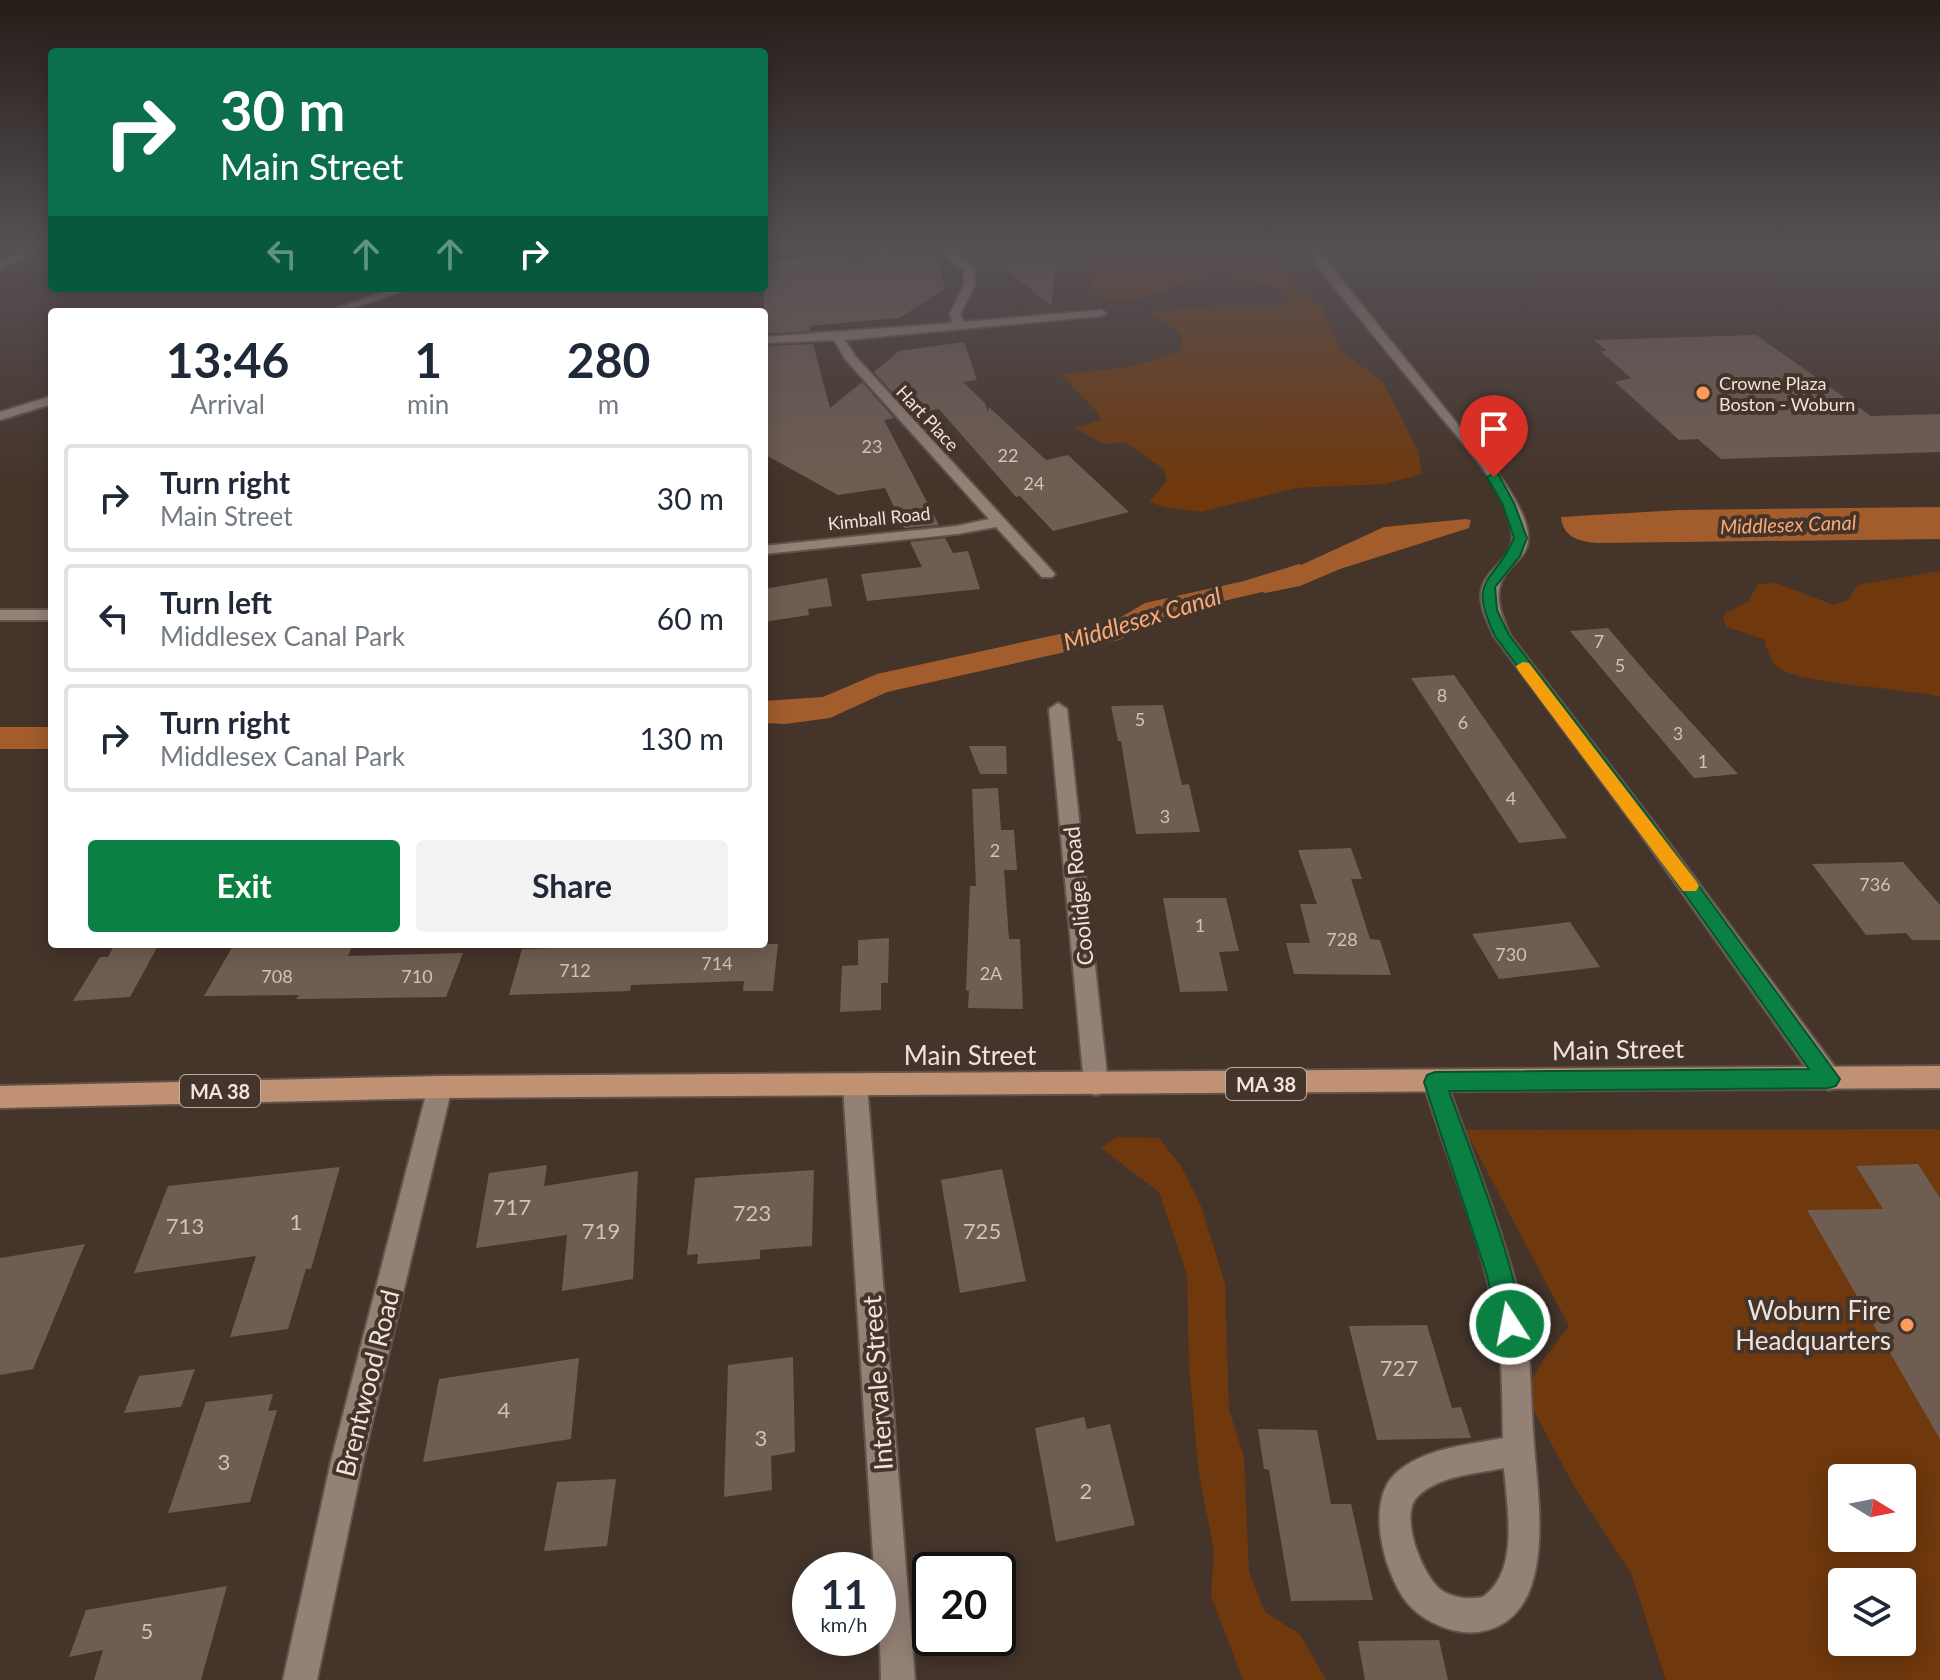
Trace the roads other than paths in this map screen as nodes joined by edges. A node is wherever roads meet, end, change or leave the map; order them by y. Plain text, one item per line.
1 (933, 328) edge
2 (1373, 328) edge
3 (838, 337) junction
4 (768, 340) edge
5 (48, 401) edge
6 (0, 416) edge
7 (997, 522) junction
8 (768, 550) edge
9 (1047, 574) dead end
10 (0, 615) edge
11 (48, 615) edge
12 (1058, 709) dead end
13 (1940, 1077) edge
14 (1829, 1079) junction
15 (1435, 1082) junction
16 (1096, 1084) junction
17 (855, 1085) junction
18 (440, 1087) junction
19 (0, 1097) edge
20 (1519, 1450) junction
21 (300, 1680) edge
22 (898, 1680) edge

1 - 3 street
2 - 14 street
3 - 4 street
3 - 7 street, Hart Place
5 - 6 street
7 - 8 street, Kimball Road
7 - 9 street, Hart Place
10 - 11 street
12 - 16 street, Coolidge Road
13 - 14 main road, Main Street / MA 38
14 - 15 main road, Main Street / MA 38
15 - 16 main road, Main Street / MA 38
15 - 20 street
16 - 17 main road, Main Street / MA 38
17 - 18 main road, Main Street / MA 38
17 - 22 street, Intervale Street
18 - 19 main road, Main Street / MA 38
18 - 21 street, Brentwood Road
20 - 20 street

